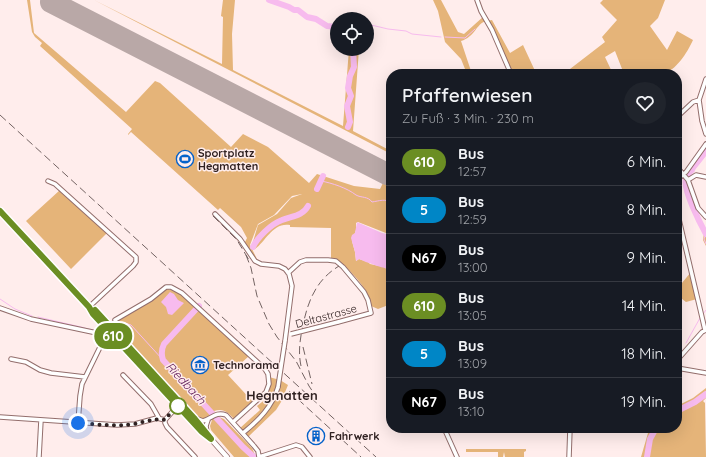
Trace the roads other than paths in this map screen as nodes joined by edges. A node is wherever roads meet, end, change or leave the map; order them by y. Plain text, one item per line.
1 (477, 0) edge
2 (509, 69) edge
3 (706, 78) edge
4 (699, 100) junction
5 (682, 113) edge
6 (706, 134) edge
7 (706, 144) edge
8 (682, 173) edge
9 (706, 177) edge
10 (686, 178) junction
11 (682, 179) edge
12 (48, 181) dead end
13 (0, 211) edge
14 (215, 214) dead end
15 (706, 217) edge
16 (682, 232) edge
17 (288, 273) junction
18 (89, 307) junction
19 (0, 308) edge
20 (114, 320) dead end
21 (705, 330) edge
22 (111, 334) junction
23 (288, 334) junction
24 (104, 339) junction
25 (682, 355) edge
26 (11, 359) dead end
27 (682, 369) edge
28 (706, 373) edge
29 (123, 375) dead end
30 (85, 378) junction
31 (174, 401) junction
32 (172, 412) junction
33 (184, 413) junction
34 (0, 417) edge
35 (159, 418) junction
36 (194, 418) junction
37 (210, 418) junction
38 (41, 420) junction
39 (165, 420) junction
40 (233, 422) junction
41 (78, 423) junction
42 (446, 433) edge
43 (570, 433) edge
44 (243, 434) junction
45 (209, 436) junction
46 (39, 457) edge
47 (195, 457) edge
48 (227, 457) edge
49 (259, 457) edge
50 (310, 457) edge
51 (457, 457) edge
52 (569, 457) edge

1 - 2 street
3 - 4 street
4 - 5 street
4 - 6 street
7 - 10 street
8 - 10 street
9 - 10 street
10 - 11 street
10 - 15 street
12 - 18 street
13 - 18 main road
14 - 17 street
16 - 21 street
17 - 23 street
17 - 23 street, Deltastrasse, bridge
18 - 22 main road
18 - 36 main road
19 - 24 street
20 - 40 street
21 - 25 street
22 - 24 street
22 - 31 main road
23 - 44 street, bridge
24 - 30 street
26 - 30 street
27 - 28 street
29 - 35 street
30 - 41 street
31 - 32 street
31 - 33 main road
32 - 33 street
32 - 39 street
33 - 45 main road
34 - 38 street
35 - 39 street
35 - 41 street
36 - 37 street
36 - 45 main road
37 - 40 street
37 - 45 street
38 - 41 street
38 - 46 street
39 - 47 street
40 - 44 street
42 - 51 street
43 - 52 street
44 - 49 street
45 - 48 main road
49 - 50 street

